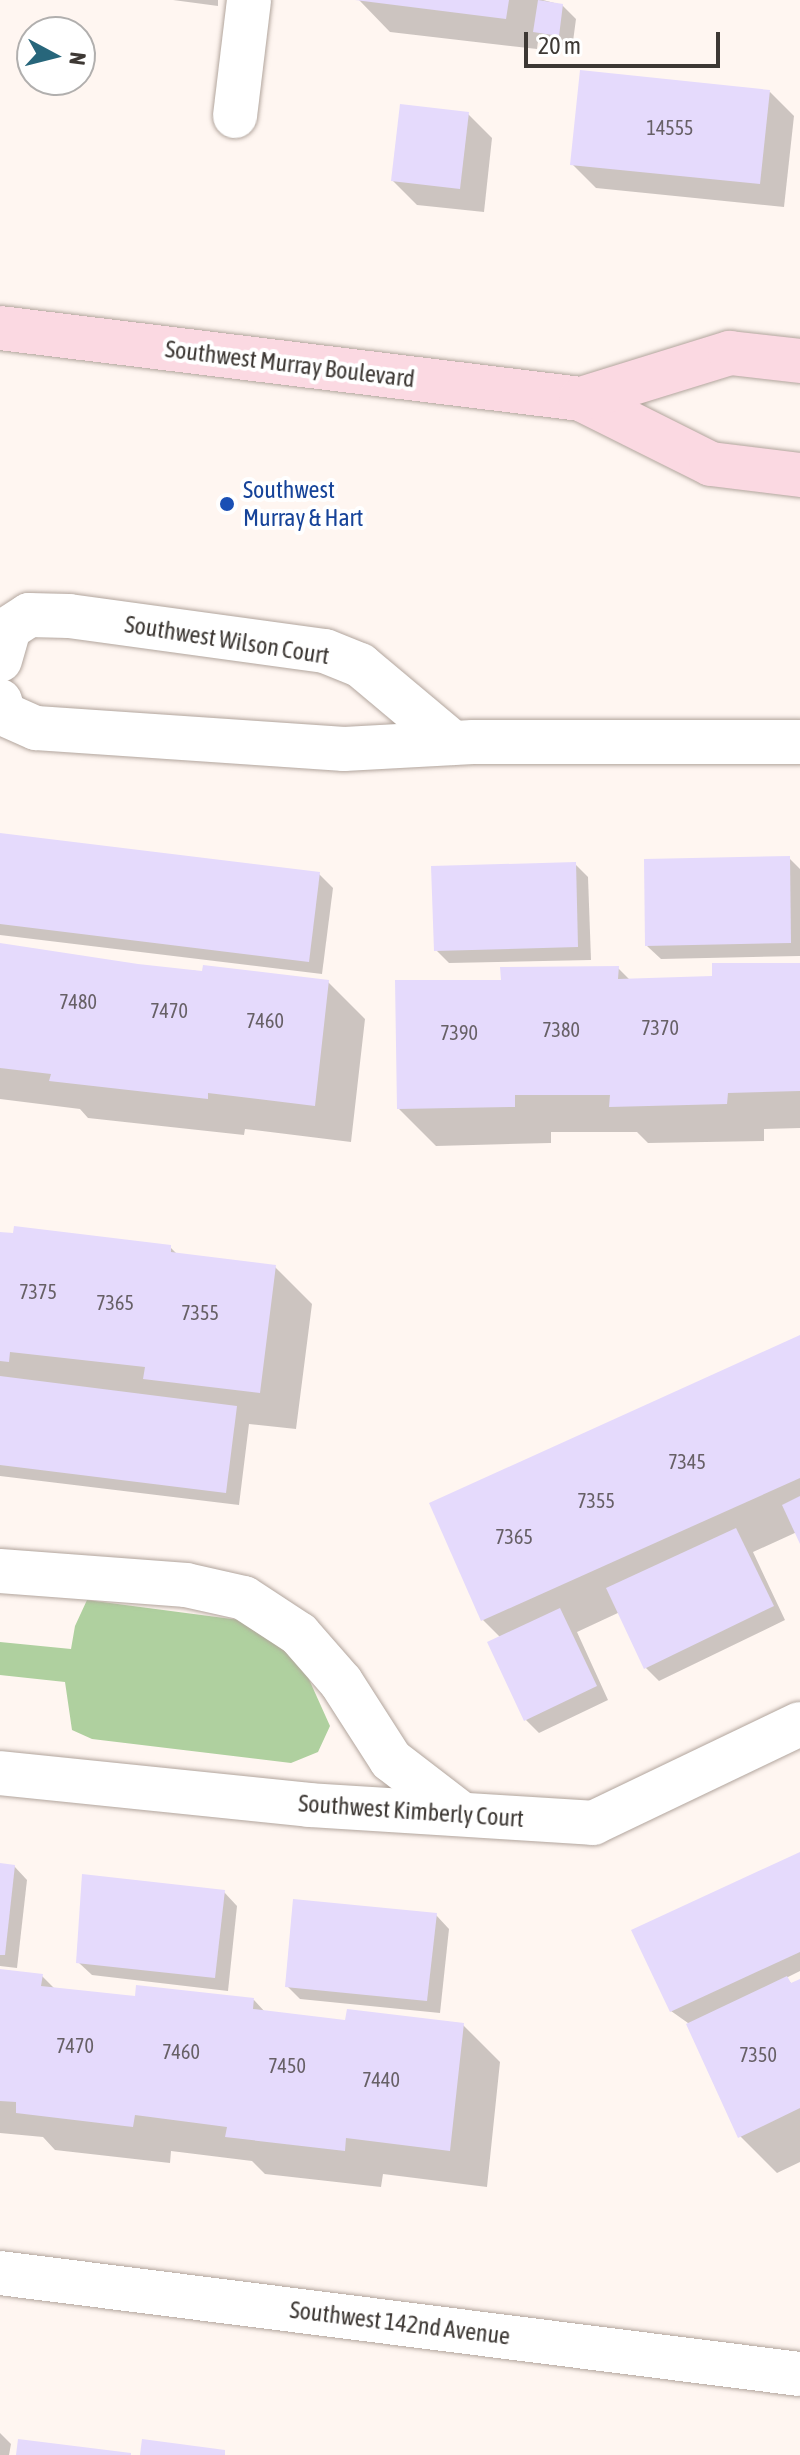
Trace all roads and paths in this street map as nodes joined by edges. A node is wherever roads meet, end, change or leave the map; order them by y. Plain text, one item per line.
1 (249, 0) edge
2 (235, 116) dead end
3 (0, 328) edge
4 (800, 361) edge
5 (581, 399) junction
6 (800, 475) edge
7 (0, 660) edge
8 (0, 701) edge
9 (800, 742) edge
10 (453, 743) junction
11 (0, 1571) edge
12 (800, 1724) edge
13 (0, 1773) edge
14 (460, 1813) junction
15 (0, 2273) edge
16 (800, 2374) edge

1 - 2 street
3 - 5 main road, Southwest Murray Boulevard
4 - 5 main road, Southwest Murray Boulevard
5 - 6 main road, Southwest Murray Boulevard
7 - 10 street, Southwest Wilson Court
8 - 10 street
9 - 10 street
11 - 14 street
12 - 14 street, Southwest Kimberly Court
13 - 14 street, Southwest Kimberly Court
15 - 16 street, Southwest 142nd Avenue

